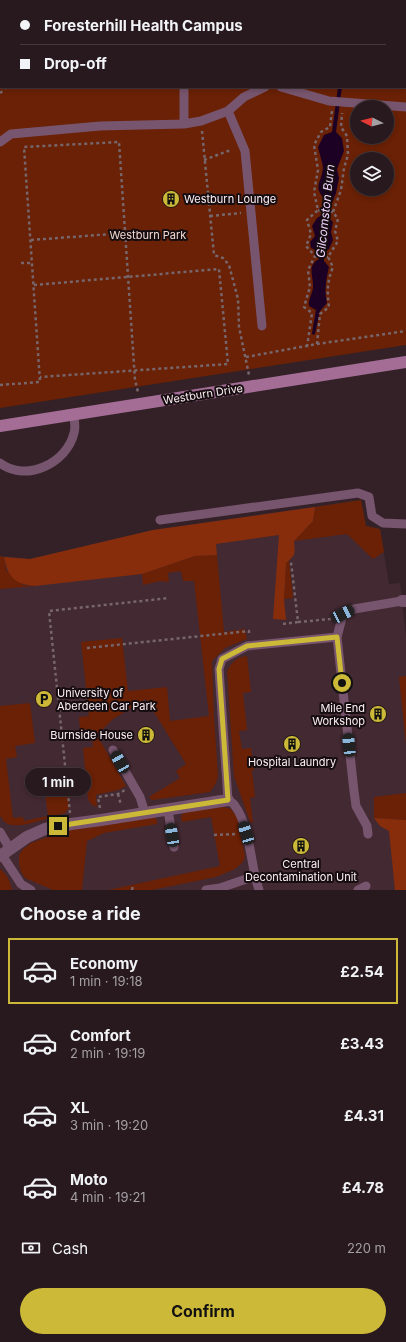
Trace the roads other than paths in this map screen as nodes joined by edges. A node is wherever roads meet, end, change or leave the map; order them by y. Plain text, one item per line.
1 (184, 88) edge
2 (263, 88) edge
3 (286, 88) edge
4 (406, 107) edge
5 (228, 111) junction
6 (184, 124) junction
7 (0, 142) edge
8 (262, 326) dead end
9 (406, 362) edge
10 (74, 414) junction
11 (0, 426) edge
12 (0, 463) edge
13 (160, 520) dead end
14 (406, 524) edge
15 (404, 601) edge
16 (337, 637) junction
17 (113, 750) dead end
18 (228, 800) junction
19 (168, 810) junction
20 (145, 813) junction
21 (0, 832) edge
22 (368, 834) dead end
23 (174, 847) dead end
24 (4, 854) edge
25 (255, 876) junction
26 (21, 887) edge
27 (31, 890) edge
28 (206, 890) edge
29 (259, 890) edge

1 - 6 lane
2 - 5 lane
3 - 4 lane
5 - 6 lane
5 - 8 lane
6 - 7 lane
9 - 10 street, Westburn Drive
10 - 11 street, Westburn Drive
10 - 12 lane
13 - 14 lane
15 - 16 lane
16 - 18 lane
16 - 22 lane
17 - 20 lane
18 - 19 street
18 - 25 lane
19 - 20 street
19 - 23 lane
20 - 24 street
21 - 24 lane
24 - 26 lane
25 - 28 lane
25 - 29 lane
26 - 27 lane

